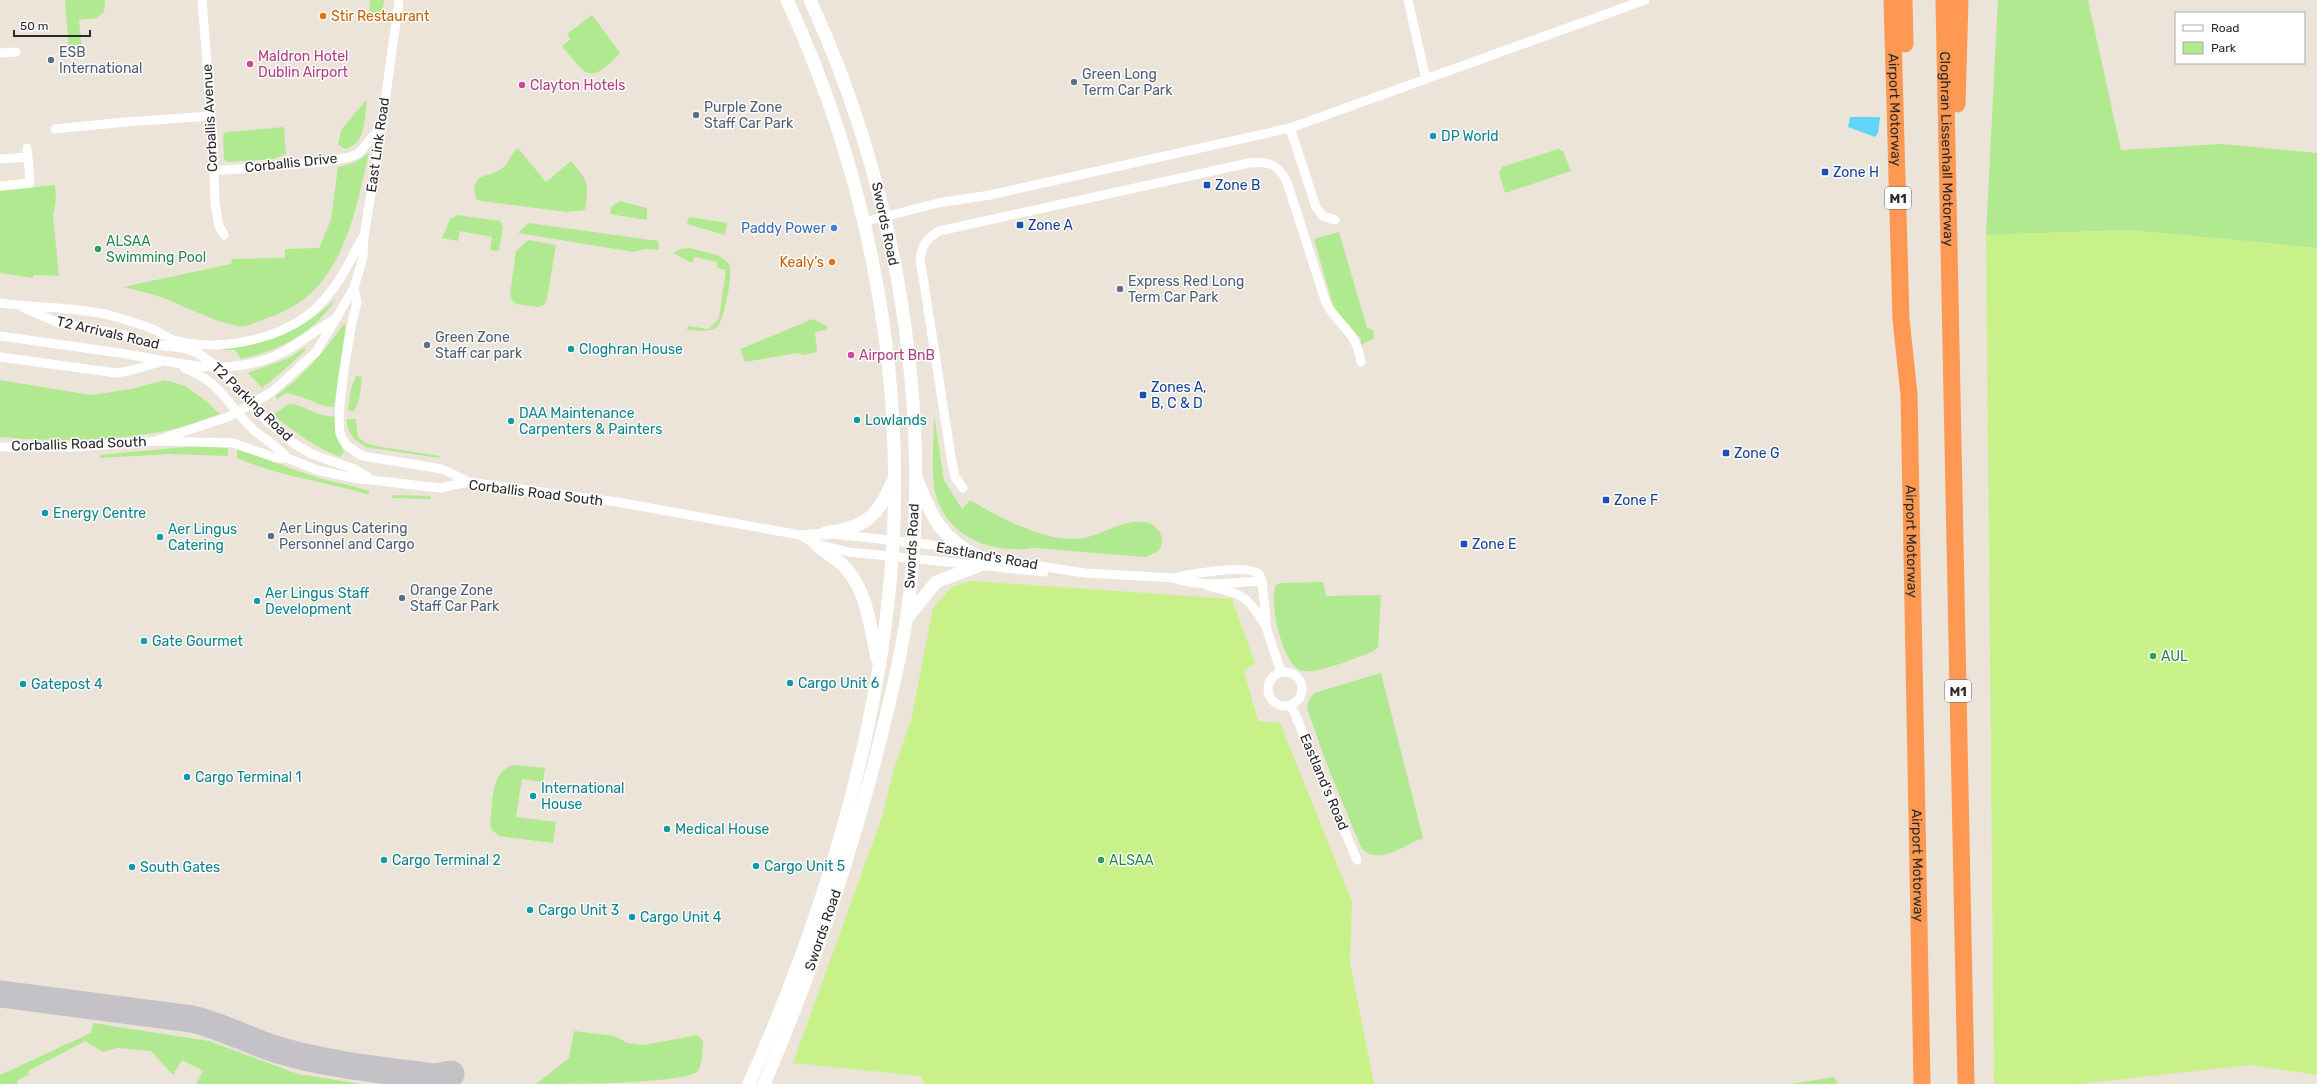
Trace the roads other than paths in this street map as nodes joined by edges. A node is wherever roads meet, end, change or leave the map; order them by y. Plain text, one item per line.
1 (202, 0) edge
2 (398, 0) edge
3 (787, 0) edge
4 (810, 0) edge
5 (1408, 0) edge
6 (1644, 0) edge
7 (1892, 0) edge
8 (1904, 0) edge
9 (1944, 0) edge
10 (1960, 0) edge
11 (16, 52) dead end
12 (0, 53) edge
13 (1426, 80) junction
14 (211, 116) junction
15 (381, 127) junction
16 (1290, 128) junction
17 (55, 129) dead end
18 (0, 159) edge
19 (213, 171) junction
20 (0, 186) edge
21 (885, 216) junction
22 (1335, 220) dead end
23 (864, 222) junction
24 (224, 235) dead end
25 (364, 236) junction
26 (354, 288) junction
27 (1951, 298) junction
28 (0, 303) edge
29 (19, 306) junction
30 (338, 317) junction
31 (0, 336) edge
32 (198, 353) joint
33 (0, 357) edge
34 (161, 361) junction
35 (1361, 362) dead end
36 (176, 365) junction
37 (219, 368) junction
38 (1909, 395) junction
39 (252, 404) junction
40 (239, 411) junction
41 (157, 441) junction
42 (0, 447) edge
43 (287, 458) junction
44 (895, 477) junction
45 (916, 477) junction
46 (372, 479) junction
47 (469, 482) junction
48 (963, 488) dead end
49 (825, 533) junction
50 (800, 535) junction
51 (893, 542) junction
52 (816, 544) junction
53 (914, 544) junction
54 (892, 557) junction
55 (913, 559) junction
56 (977, 561) junction
57 (1174, 578) junction
58 (1262, 581) junction
59 (1199, 584) junction
60 (907, 618) junction
61 (1267, 630) junction
62 (879, 666) junction
63 (1281, 672) junction
64 (1291, 705) junction
65 (1357, 860) dead end
66 (749, 1084) edge
67 (764, 1084) edge
68 (1922, 1084) edge
69 (1966, 1084) edge

1 - 14 street, Corballis Avenue
2 - 15 street, East Link Road
3 - 23 main road, Swords Road
4 - 21 main road, Swords Road
5 - 13 street
6 - 13 street
7 - 38 highway, Airport Motorway / M1
8 - 38 highway, M1
9 - 27 highway, Cloghran Lissenhall Motorway / M1
10 - 27 highway, M1
11 - 12 street
13 - 16 street
14 - 17 street
14 - 19 street, Corballis Avenue
15 - 19 street, Corballis Drive
15 - 25 street, East Link Road
16 - 21 street
16 - 22 street
18 - 20 street
19 - 24 street, Corballis Avenue
21 - 23 street
21 - 45 main road, Swords Road
23 - 44 main road, Swords Road
25 - 26 street, East Link Road
25 - 29 street, T2 Arrivals Road
26 - 30 street, East Link Road
26 - 47 street, East Link Road
27 - 69 highway, M1
28 - 29 street, T2 Arrivals Road
29 - 32 street, T2 Arrivals Road
30 - 37 street
30 - 39 street, East Link Road
31 - 34 street
32 - 37 street, T2 Parking Road
33 - 34 street
34 - 36 street
35 - 48 street
36 - 37 street
36 - 40 street
37 - 39 street, T2 Parking Road
38 - 68 highway, Airport Motorway / M1
39 - 40 street, Corballis Road South
39 - 46 street, T2 Parking Road
40 - 41 street, Corballis Road South
40 - 43 street
41 - 42 street, Corballis Road South
41 - 43 street, Corballis Road South
43 - 46 street, Corballis Road South
44 - 49 main road
44 - 51 main road, Swords Road
45 - 53 main road, Swords Road
45 - 56 main road
46 - 47 street, Corballis Road South
47 - 50 street, Corballis Road South
49 - 50 street, Corballis Road South
49 - 51 street, Corballis Road South
50 - 52 street, Corballis Road South
51 - 53 street, Corballis Road South
51 - 54 main road, Swords Road
52 - 54 street, Corballis Road South
52 - 62 main road
53 - 55 main road, Swords Road
53 - 56 street, Eastland's Road
54 - 55 street, Corballis Road South
54 - 62 main road, Swords Road
55 - 56 street, Eastland's Road
55 - 60 main road, Swords Road
56 - 57 street, Eastland's Road
56 - 60 main road
57 - 58 street, Eastland's Road
57 - 59 street, Eastland's Road
58 - 59 street, Eastland's Road
58 - 61 street, Eastland's Road
59 - 61 street, Eastland's Road
60 - 67 main road, Swords Road
61 - 63 street, Eastland's Road
62 - 66 main road, Swords Road
63 - 64 street
63 - 64 street
64 - 65 street, Eastland's Road

